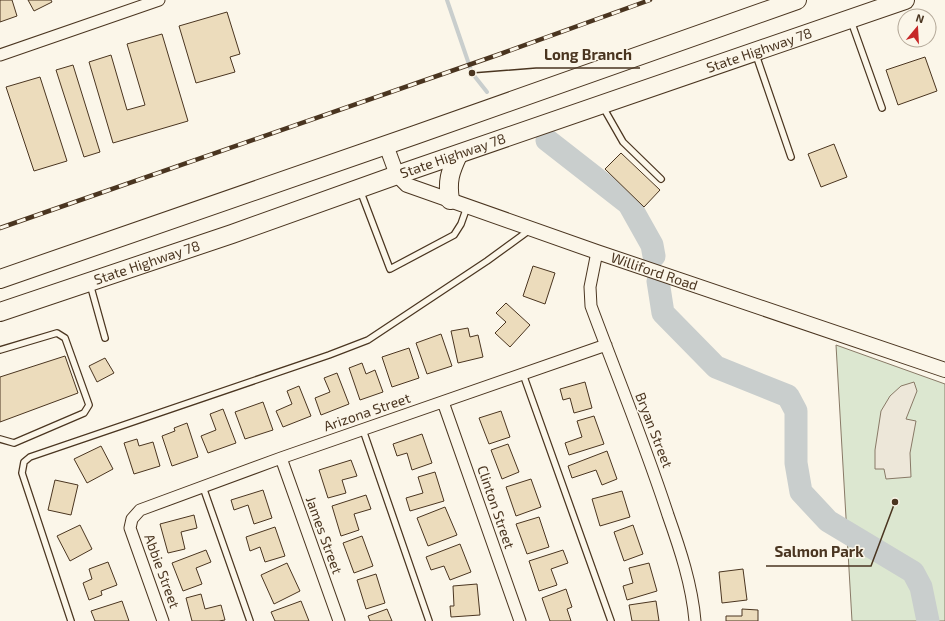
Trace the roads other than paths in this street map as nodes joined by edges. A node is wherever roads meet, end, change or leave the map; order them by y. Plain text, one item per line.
1 (159, 0) edge
2 (798, 0) edge
3 (905, 0) edge
4 (850, 19) junction
5 (756, 52) junction
6 (0, 55) edge
7 (602, 105) junction
8 (882, 108) dead end
9 (386, 145) junction
10 (458, 155) junction
11 (792, 156) dead end
12 (397, 175) junction
13 (661, 180) dead end
14 (359, 188) junction
15 (450, 200) junction
16 (467, 207) junction
17 (531, 229) junction
18 (597, 252) junction
19 (0, 279) edge
20 (90, 282) junction
21 (0, 312) edge
22 (105, 338) dead end
23 (606, 346) junction
24 (0, 350) edge
25 (945, 370) edge
26 (523, 374) junction
27 (443, 402) junction
28 (363, 430) junction
29 (0, 439) edge
30 (281, 458) junction
31 (203, 487) junction
32 (140, 510) joint
33 (71, 621) edge
34 (163, 621) edge
35 (250, 621) edge
36 (339, 621) edge
37 (429, 621) edge
38 (520, 621) edge
39 (611, 621) edge
40 (695, 621) edge

1 - 6 street
2 - 9 main road
3 - 4 main road, State Highway 78
4 - 5 main road, State Highway 78
4 - 8 lane
5 - 7 main road, State Highway 78
5 - 11 lane
7 - 10 main road, State Highway 78
7 - 13 lane
9 - 12 street
9 - 19 main road
10 - 12 main road, State Highway 78
10 - 15 main road
12 - 14 main road, State Highway 78
12 - 15 street, Williford Road
14 - 16 lane
14 - 20 main road, State Highway 78
15 - 16 street, Williford Road
16 - 17 street, Williford Road
17 - 18 street, Williford Road
17 - 33 lane
18 - 23 street, Bryan Street
18 - 25 street, Williford Road
20 - 21 main road, State Highway 78
20 - 22 lane
23 - 26 street, Arizona Street
23 - 40 street, Bryan Street
24 - 29 lane
26 - 27 street, Arizona Street
26 - 39 lane
27 - 28 street, Arizona Street
27 - 38 street, Clinton Street
28 - 30 street, Arizona Street
28 - 37 lane
30 - 31 street, Arizona Street
30 - 36 street, James Street
31 - 32 street, Arizona Street
31 - 35 lane
32 - 34 street, Abbie Street

